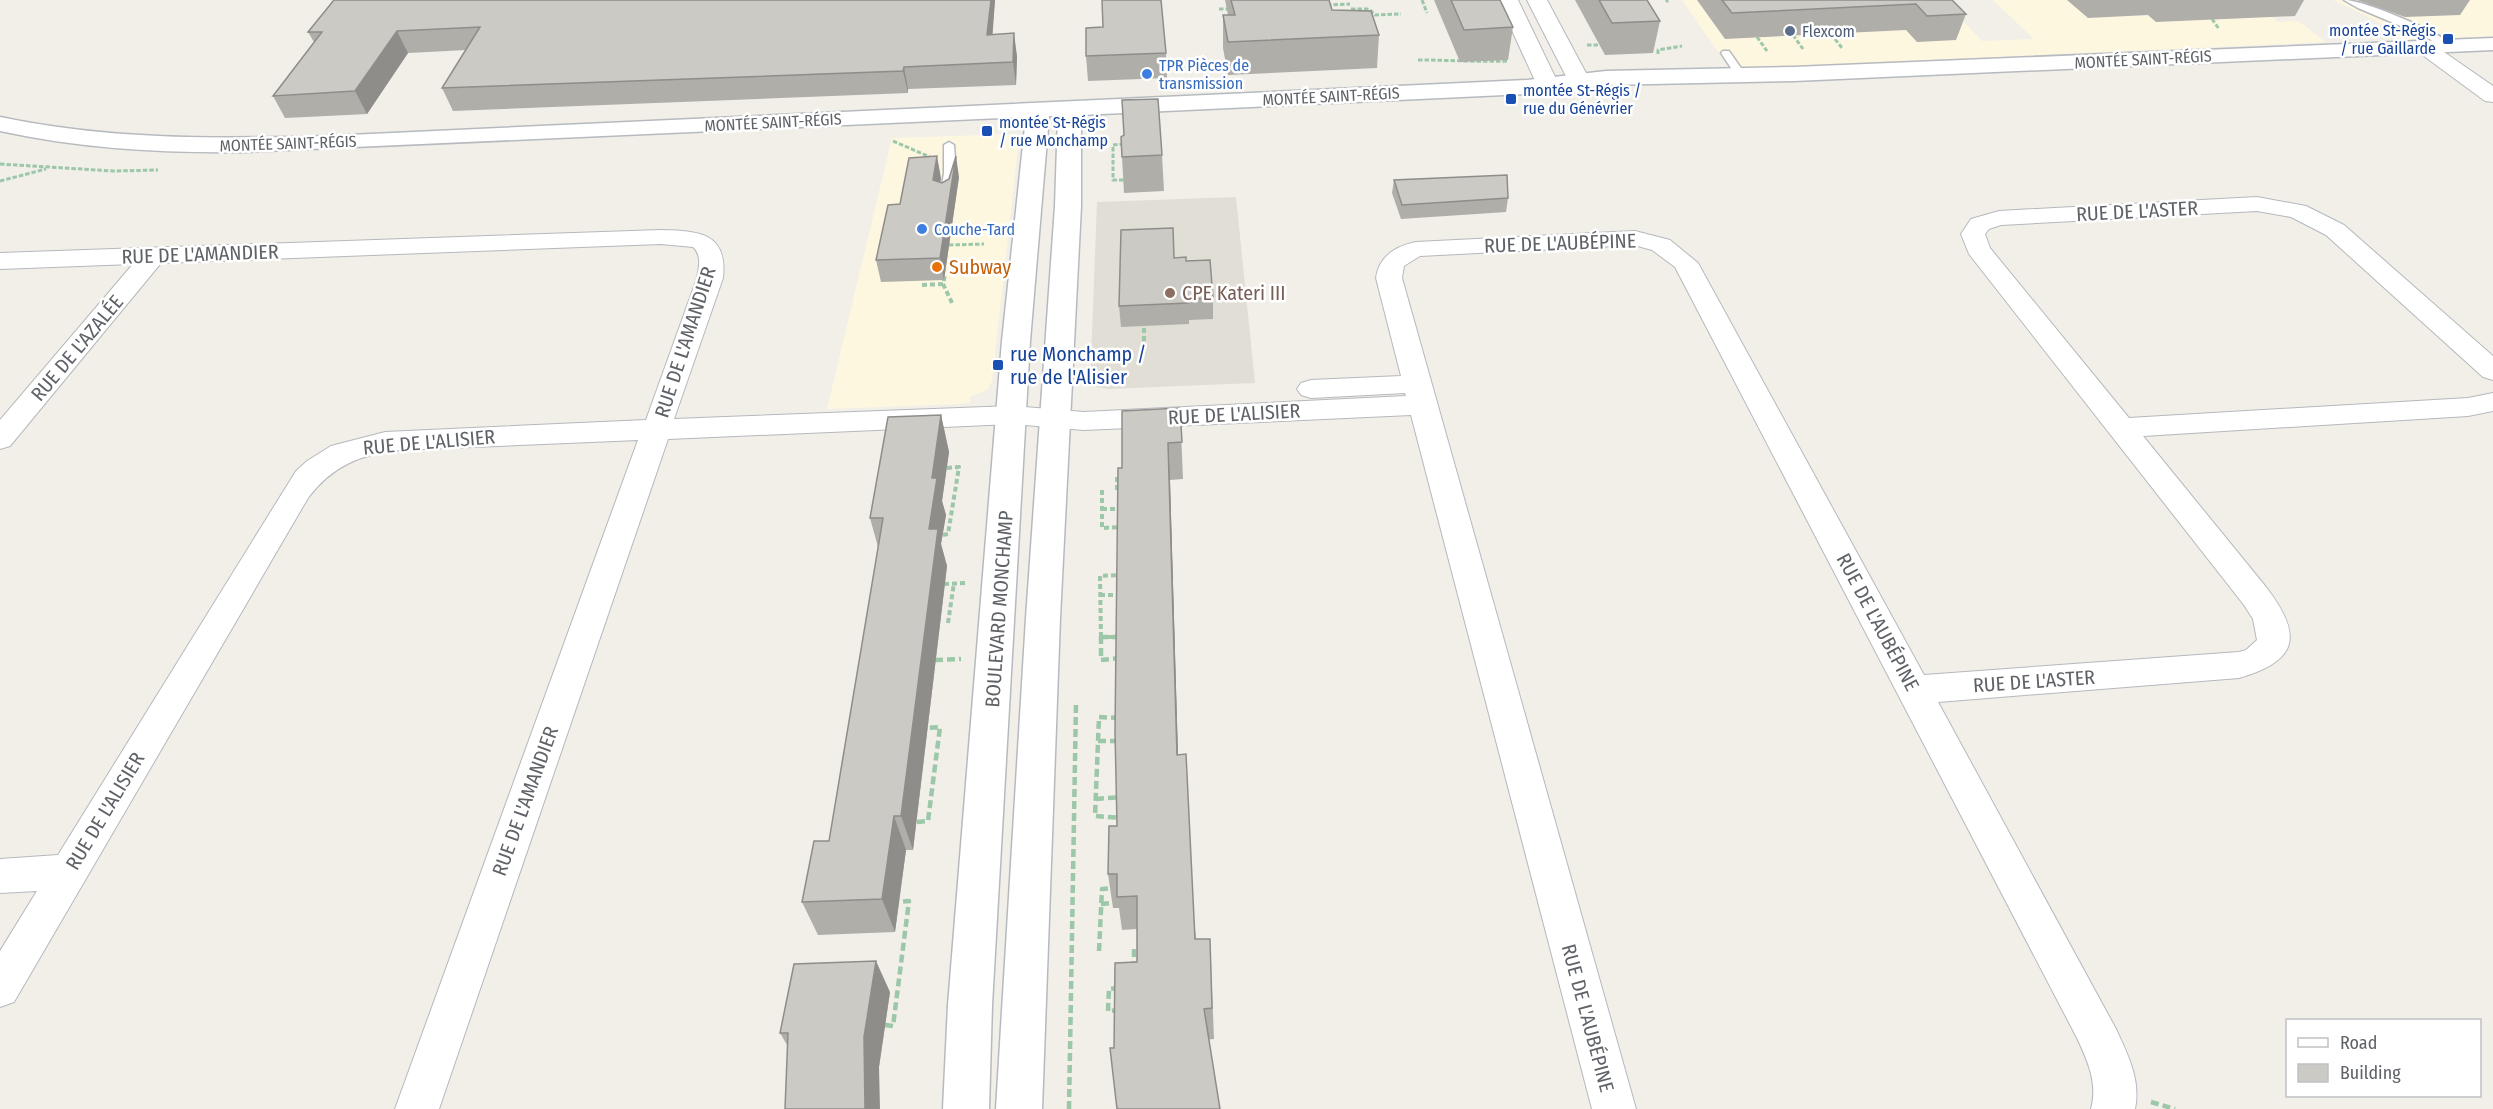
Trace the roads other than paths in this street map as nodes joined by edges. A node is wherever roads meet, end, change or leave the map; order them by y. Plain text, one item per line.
1 (1508, 0) edge
2 (1537, 0) edge
3 (2349, 0) edge
4 (2493, 44) edge
5 (2449, 46) junction
6 (2424, 47) junction
7 (1726, 53) dead end
8 (1741, 77) junction
9 (1581, 84) junction
10 (1548, 85) junction
11 (2493, 96) edge
12 (1070, 108) junction
13 (1038, 109) junction
14 (0, 124) edge
15 (949, 145) dead end
16 (945, 200) edge
17 (154, 255) junction
18 (0, 261) edge
19 (2493, 371) edge
20 (1418, 394) junction
21 (2493, 402) edge
22 (1055, 412) junction
23 (1012, 415) junction
24 (2120, 428) junction
25 (656, 429) junction
26 (0, 439) edge
27 (1914, 690) junction
28 (69, 872) junction
29 (0, 876) edge
30 (0, 988) edge
31 (417, 1109) edge
32 (966, 1109) edge
33 (1019, 1109) edge
34 (1614, 1109) edge
35 (2114, 1109) edge

1 - 10 street
2 - 9 street
3 - 5 lane
4 - 5 street, MONTÉE SAINT-RÉGIS
5 - 6 street, MONTÉE SAINT-RÉGIS
6 - 8 street, MONTÉE SAINT-RÉGIS
6 - 11 street
7 - 8 lane
8 - 9 street, MONTÉE SAINT-RÉGIS
9 - 10 street, MONTÉE SAINT-RÉGIS
10 - 12 street, MONTÉE SAINT-RÉGIS
12 - 13 street, MONTÉE SAINT-RÉGIS
12 - 22 street
13 - 14 street, MONTÉE SAINT-RÉGIS
13 - 23 street, BOULEVARD MONCHAMP
15 - 16 lane
17 - 18 street, RUE DE L'AMANDIER
17 - 25 street, RUE DE L'AMANDIER
17 - 26 street, RUE DE L'AZALÉE
19 - 24 street, RUE DE L'ASTER
20 - 22 street, RUE DE L'ALISIER
20 - 27 street, RUE DE L'AUBÉPINE
20 - 34 street, RUE DE L'AUBÉPINE
21 - 24 street
22 - 23 street, RUE DE L'ALISIER
22 - 33 street
23 - 25 street, RUE DE L'ALISIER
23 - 32 street, BOULEVARD MONCHAMP
24 - 27 street, RUE DE L'ASTER
25 - 28 street, RUE DE L'ALISIER
25 - 31 street, RUE DE L'AMANDIER
27 - 35 street, RUE DE L'AUBÉPINE
28 - 29 street
28 - 30 street, RUE DE L'ALISIER

